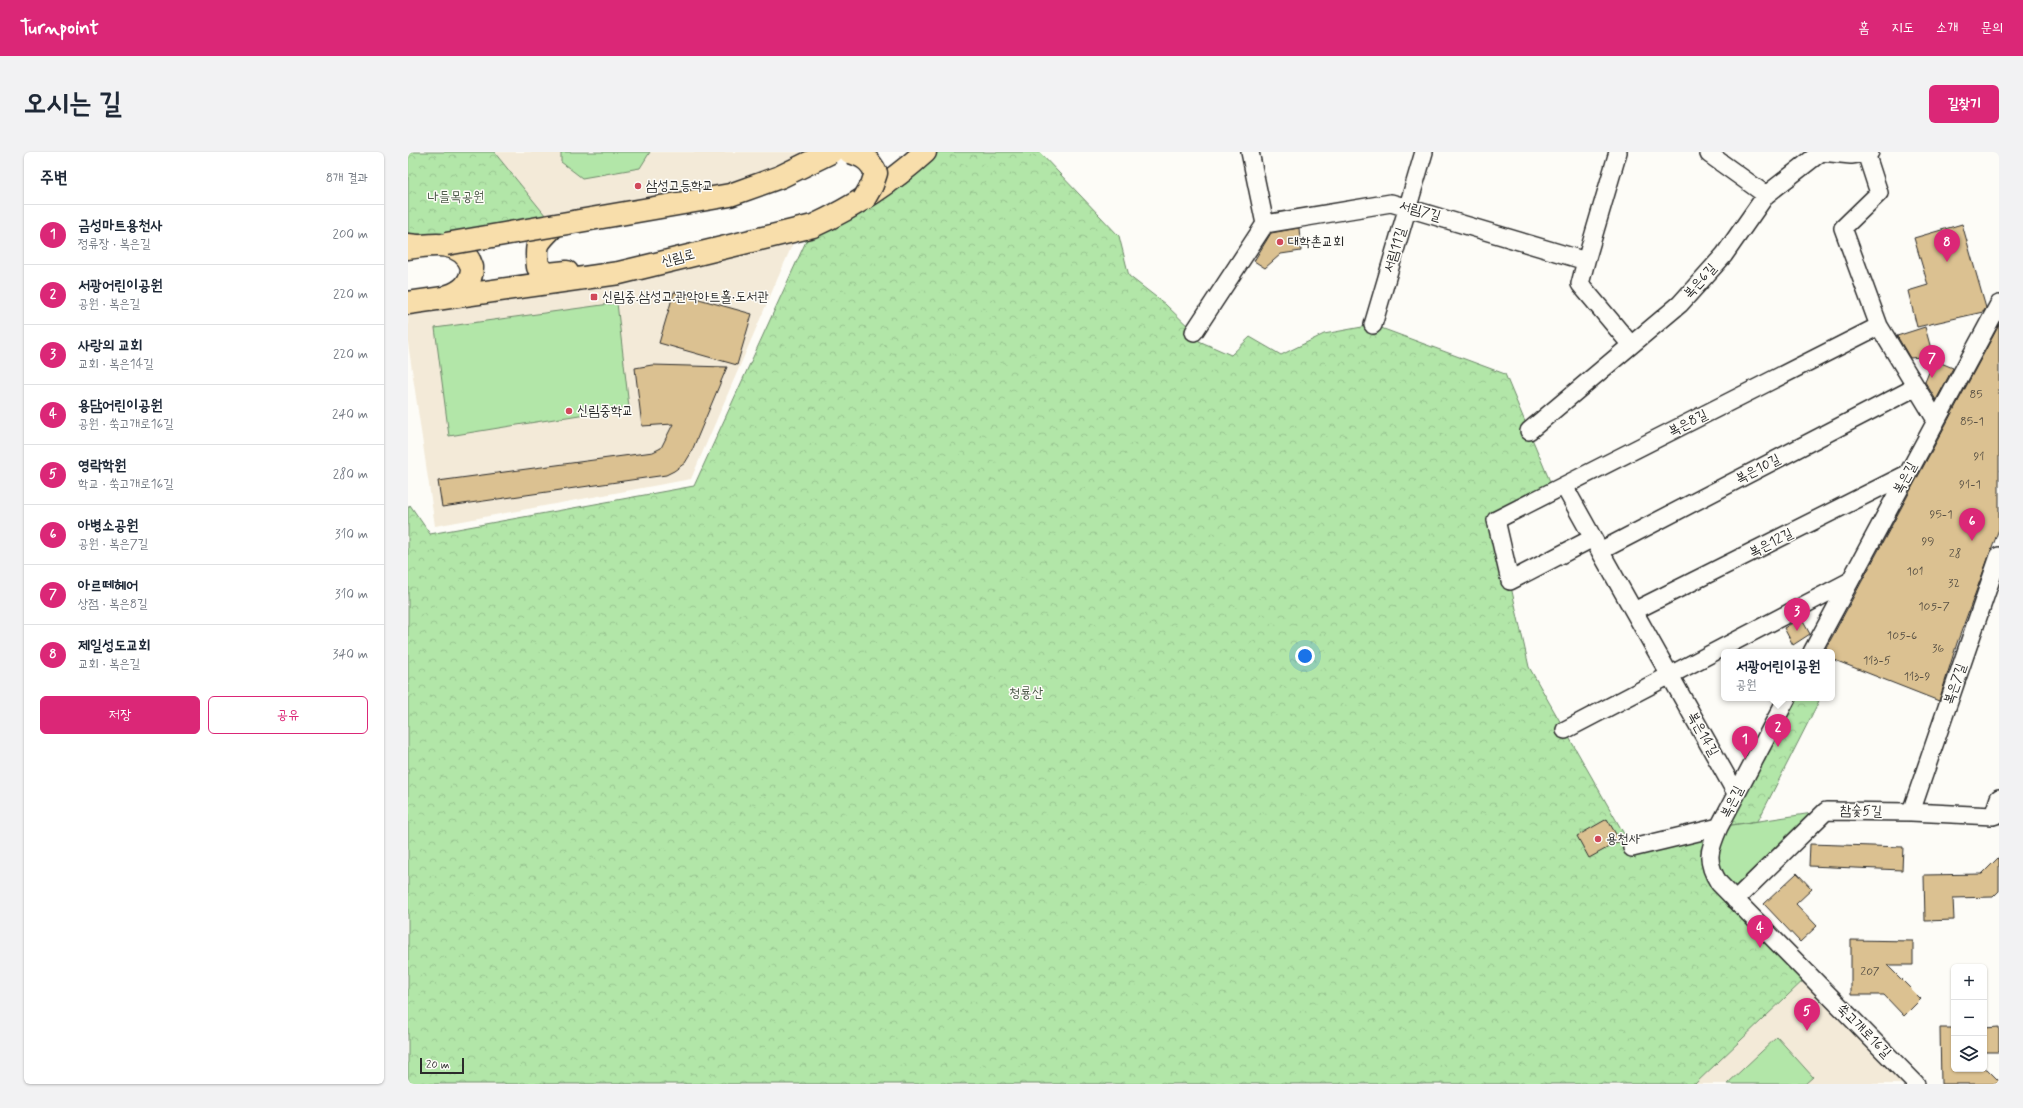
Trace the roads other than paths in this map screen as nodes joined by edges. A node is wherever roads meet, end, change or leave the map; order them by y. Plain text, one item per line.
1 (831, 152) edge
2 (850, 152) edge
3 (925, 152) edge
4 (1250, 152) edge
5 (1424, 152) edge
6 (1618, 152) edge
7 (1710, 152) edge
8 (1868, 153) edge
9 (1766, 195) junction
10 (864, 199) junction
11 (1408, 208) junction
12 (1265, 224) junction
13 (554, 226) junction
14 (410, 244) edge
15 (446, 244) junction
16 (1586, 261) junction
17 (594, 276) junction
18 (445, 297) junction
19 (408, 303) edge
20 (1997, 313) edge
21 (1372, 326) dead end
22 (1879, 326) junction
23 (1194, 332) dead end
24 (1631, 345) junction
25 (1916, 387) junction
26 (1936, 420) junction
27 (1529, 431) dead end
28 (1907, 474) junction
29 (1564, 486) junction
30 (1596, 544) junction
31 (1999, 556) edge
32 (1510, 581) joint
33 (1850, 581) junction
34 (1634, 611) junction
35 (1814, 649) edge
36 (1669, 675) junction
37 (1785, 701) edge
38 (1565, 730) dead end
39 (1736, 793) junction
40 (1999, 798) edge
41 (1911, 812) junction
42 (1996, 815) edge
43 (1719, 827) junction
44 (1632, 848) dead end
45 (1735, 900) junction
46 (1916, 1084) edge

1 - 13 main road, bridge
2 - 10 main road, bridge
3 - 10 main road, 신림로
4 - 12 street
5 - 11 street, 서림11길
6 - 16 street
7 - 9 street
8 - 9 street, 복은6길
8 - 22 street
9 - 24 street, 복은6길
10 - 17 main road, 신림로
11 - 12 street, 서림7길
11 - 16 street, 서림7길
11 - 21 street, 서림11길
12 - 23 street
13 - 15 main road, bridge
13 - 17 main road
14 - 15 main road
15 - 18 main road
16 - 24 street
17 - 18 main road, 신림로
18 - 19 main road, 신림로
20 - 26 street, 복은길
22 - 25 street
22 - 29 street, 복은8길
24 - 27 street, 복은6길
25 - 26 street
25 - 30 street, 복은10길
26 - 28 street, 복은길
28 - 33 street, 복은길
28 - 34 street, 복은12길
29 - 30 street
29 - 32 street, 복은8길
30 - 32 street, 복은10길
30 - 34 street
31 - 41 street, 복은7길
33 - 35 street, 복은길
33 - 36 street
34 - 36 street
36 - 38 street
36 - 39 street, 복은14길
37 - 39 street, 복은길
39 - 43 street, 복은길
40 - 42 street
41 - 42 street, 참숯5길
41 - 45 street, 참숯5길
43 - 44 street, 복은길
43 - 45 street, 쑥고개로16길
45 - 46 street, 쑥고개로16길

